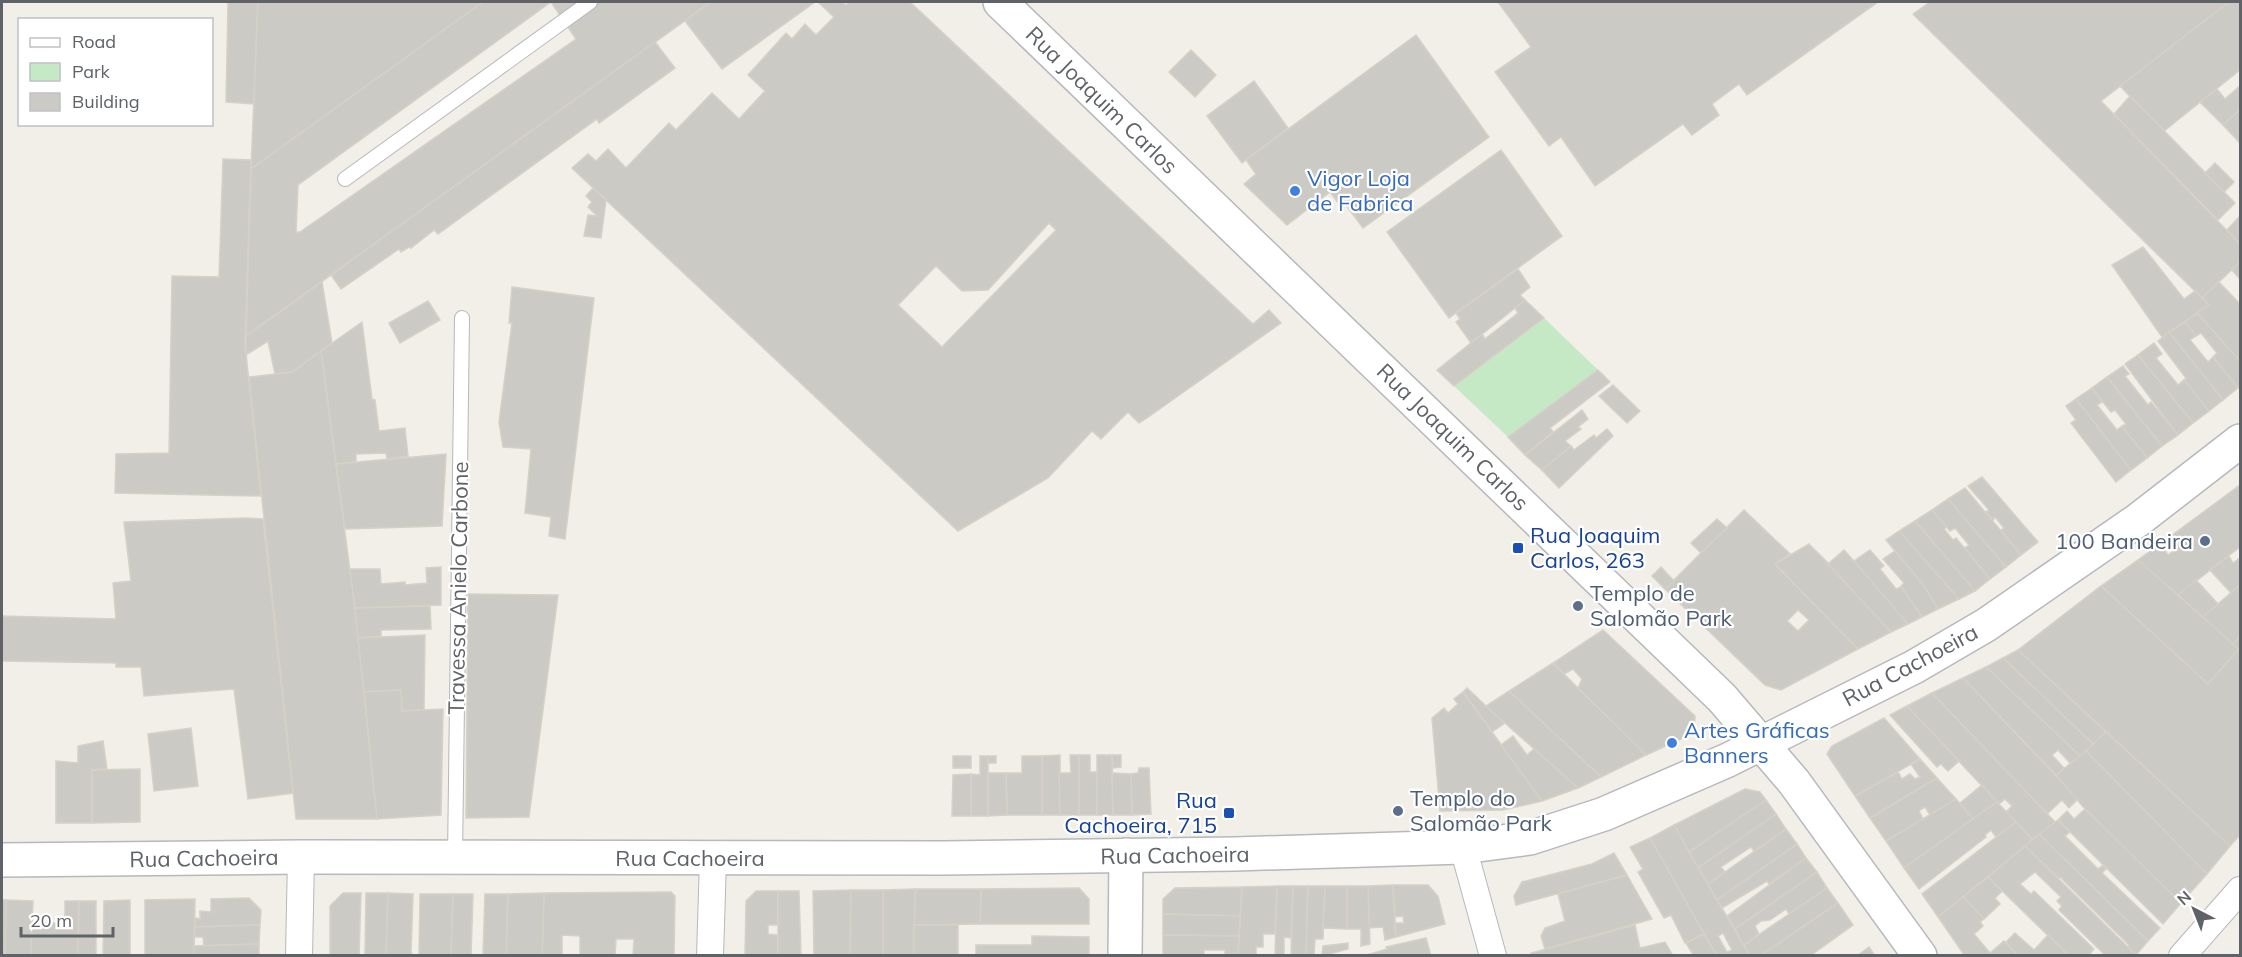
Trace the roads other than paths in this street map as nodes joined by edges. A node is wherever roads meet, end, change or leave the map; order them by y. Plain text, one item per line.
1 (590, 2) edge
2 (1000, 2) edge
3 (345, 179) dead end
4 (462, 318) dead end
5 (2235, 449) edge
6 (1762, 742) junction
7 (1463, 847) junction
8 (1126, 855) junction
9 (302, 857) junction
10 (455, 858) junction
11 (713, 859) junction
12 (2, 860) edge
13 (2241, 890) edge
14 (299, 956) edge
15 (710, 956) edge
16 (1125, 956) edge
17 (1493, 956) edge
18 (1920, 956) edge
19 (2182, 956) edge

1 - 3 lane
2 - 6 street, Rua Joaquim Carlos
4 - 10 lane, Travessa Anielo Carbone
5 - 6 street, Rua Cachoeira
6 - 7 street, Rua Cachoeira
6 - 18 street, Rua Joaquim Carlos
7 - 8 street, Rua Cachoeira
7 - 17 street
8 - 11 street, Rua Cachoeira
8 - 16 street
9 - 10 street, Rua Cachoeira
9 - 12 street, Rua Cachoeira
9 - 14 street
10 - 11 street, Rua Cachoeira
11 - 15 street
13 - 19 street

